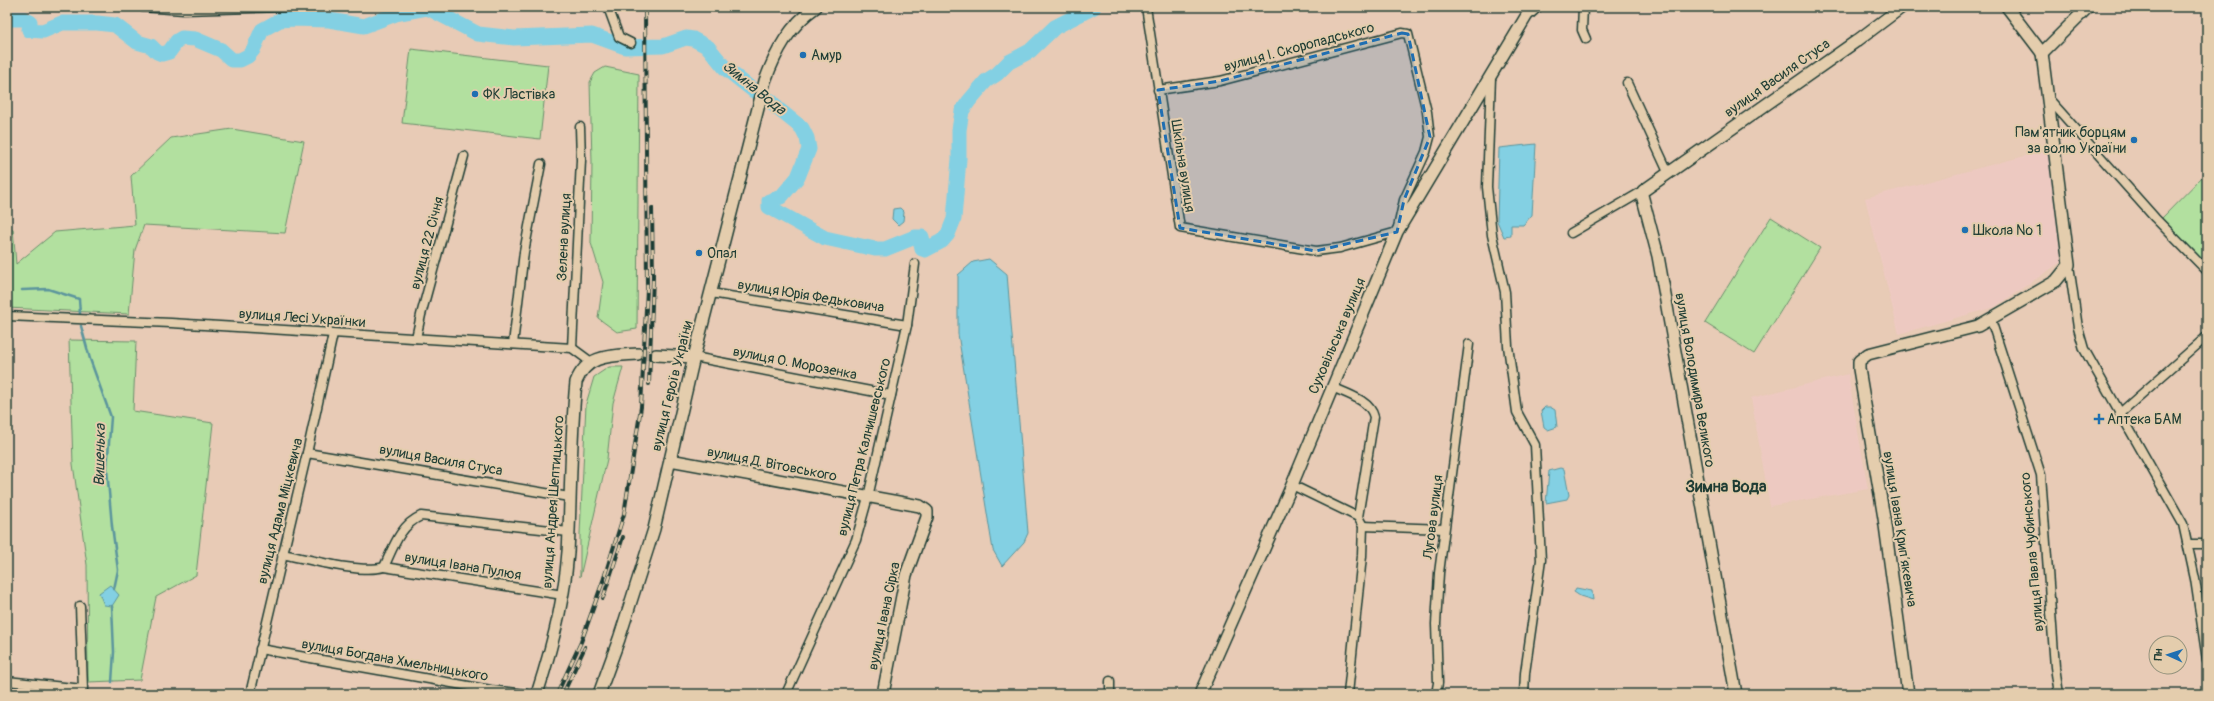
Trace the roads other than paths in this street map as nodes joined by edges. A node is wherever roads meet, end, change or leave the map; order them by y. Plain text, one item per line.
1 (142, 7) edge
2 (286, 7) edge
3 (608, 7) edge
4 (816, 7) edge
5 (1146, 7) edge
6 (1536, 7) edge
7 (1583, 7) edge
8 (1902, 7) edge
9 (2007, 7) edge
10 (2088, 7) edge
11 (1586, 39) dead end
12 (631, 44) dead end
13 (2042, 53) junction
14 (1491, 76) junction
15 (1627, 83) dead end
16 (1158, 90) junction
17 (2048, 98) junction
18 (580, 127) dead end
19 (464, 156) dead end
20 (541, 164) dead end
21 (1668, 172) junction
22 (1642, 190) junction
23 (1397, 232) junction
24 (1571, 233) dead end
25 (915, 264) dead end
26 (2069, 264) junction
27 (2207, 271) edge
28 (711, 293) junction
29 (7, 316) edge
30 (1991, 320) junction
31 (907, 325) junction
32 (333, 334) junction
33 (416, 338) junction
34 (2205, 338) dead end
35 (513, 344) junction
36 (1468, 344) dead end
37 (572, 348) junction
38 (638, 354) tunnel mouth
39 (656, 355) tunnel mouth
40 (694, 357) junction
41 (591, 362) junction
42 (1332, 386) junction
43 (891, 395) junction
44 (2119, 414) junction
45 (307, 453) junction
46 (670, 460) junction
47 (1292, 485) junction
48 (569, 497) junction
49 (868, 497) junction
50 (1358, 518) junction
51 (1363, 526) junction
52 (1444, 529) junction
53 (569, 532) junction
54 (2189, 544) junction
55 (2207, 544) edge
56 (282, 554) junction
57 (384, 567) junction
58 (563, 595) junction
59 (80, 606) dead end
60 (2205, 634) edge
61 (260, 649) junction
62 (2207, 660) edge
63 (7, 681) edge
64 (1110, 681) dead end
65 (250, 694) edge
66 (526, 694) edge
67 (537, 694) edge
68 (599, 694) edge
69 (786, 694) edge
70 (883, 694) edge
71 (1110, 694) edge
72 (1200, 694) edge
73 (1348, 694) edge
74 (1436, 694) edge
75 (1524, 694) edge
76 (1736, 694) edge
77 (1908, 694) edge
78 (2059, 694) edge

1 - 2 street
3 - 12 street
4 - 28 street, вулиця Героїв України
5 - 16 street, Шкільна вулиця
6 - 14 street, Суховільська вулиця
7 - 11 street
8 - 21 street, вулиця Василя Стуса
9 - 13 street
10 - 13 street
13 - 17 street
14 - 23 street, Суховільська вулиця
14 - 75 street
15 - 21 street
16 - 23 street, Шкільна вулиця
16 - 23 street, вулиця І. Скоропадського
17 - 26 street
17 - 27 street
18 - 37 street, Зелена вулиця
19 - 33 street, вулиця 22 Січня
20 - 35 street
21 - 22 street, вулиця Василя Стуса
22 - 24 street, вулиця Василя Стуса
22 - 76 street, вулиця Володимира Великого
23 - 42 street, Суховільська вулиця
25 - 31 street, вулиця Петра Калнишевського
26 - 30 street
26 - 44 street
28 - 31 street, вулиця Юрія Федьковича
28 - 40 street, вулиця Героїв України
29 - 32 street, вулиця Лесі Українки
30 - 77 street, вулиця Івана Крипʼякевича
30 - 78 street, вулиця Павла Чубинського
31 - 43 street, вулиця Петра Калнишевського
32 - 33 street, вулиця Лесі Українки
32 - 45 street, вулиця Адама Міцкевича
33 - 35 street, вулиця Лесі Українки
34 - 44 street
35 - 37 street, вулиця Лесі Українки
36 - 52 street, Лугова вулиця
37 - 41 street
38 - 41 street
39 - 40 street
40 - 43 street, вулиця О. Морозенка
40 - 46 street, вулиця Героїв України
41 - 48 street, вулиця Андрея Шептицького
42 - 47 street, Суховільська вулиця
42 - 50 street
43 - 49 street, вулиця Петра Калнишевського
44 - 54 street
45 - 48 street, вулиця Василя Стуса
45 - 56 street, вулиця Адама Міцкевича
46 - 49 street, вулиця Д. Вітовського
46 - 68 street, вулиця Героїв України
47 - 50 street
47 - 72 street, Суховільська вулиця
48 - 53 street, вулиця Андрея Шептицького
49 - 69 street, вулиця Петра Калнишевського
49 - 70 street, вулиця Івана Сірка
50 - 51 street
51 - 52 street
51 - 73 street
52 - 74 street, Лугова вулиця
53 - 57 street, вулиця Івана Пулюя
53 - 58 street, вулиця Андрея Шептицького
54 - 55 street
54 - 60 street
56 - 57 street, вулиця Івана Пулюя
56 - 61 street, вулиця Адама Міцкевича
57 - 58 street, вулиця Івана Пулюя
58 - 67 street, вулиця Андрея Шептицького
59 - 63 street
60 - 62 street
61 - 65 street, вулиця Адама Міцкевича
61 - 66 street, вулиця Богдана Хмельницького
64 - 71 street

